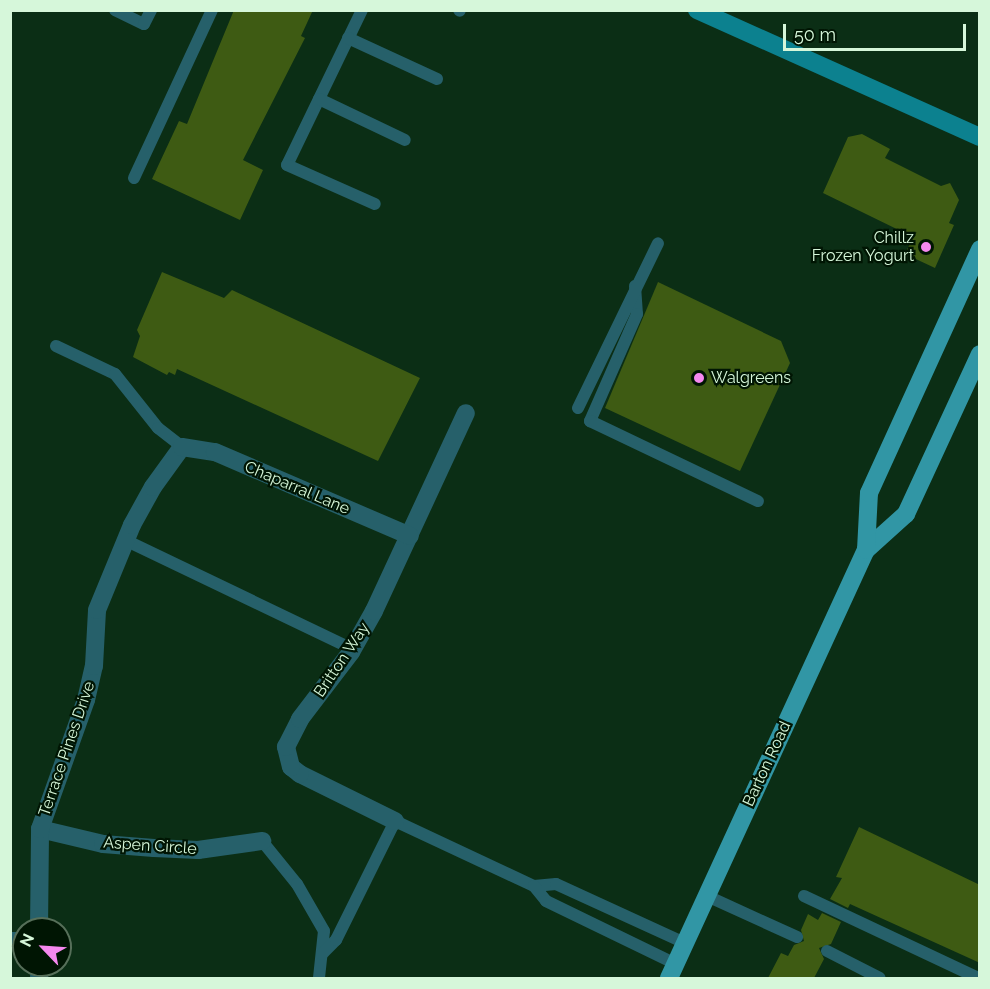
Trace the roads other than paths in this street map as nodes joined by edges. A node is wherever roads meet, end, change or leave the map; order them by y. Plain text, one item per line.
1 (115, 10) edge
2 (151, 10) edge
3 (212, 10) edge
4 (362, 10) edge
5 (697, 10) edge
6 (348, 38) junction
7 (437, 79) dead end
8 (319, 99) junction
9 (980, 137) edge
10 (405, 140) dead end
11 (135, 178) dead end
12 (375, 204) dead end
13 (657, 243) dead end
14 (980, 249) edge
15 (635, 286) junction
16 (56, 346) dead end
17 (980, 354) edge
18 (578, 408) dead end
19 (466, 413) dead end
20 (182, 447) junction
21 (758, 501) dead end
22 (410, 536) junction
23 (125, 540) junction
24 (866, 550) junction
25 (353, 649) junction
26 (395, 821) junction
27 (40, 829) junction
28 (262, 842) joint
29 (534, 886) junction
30 (707, 896) junction
31 (804, 896) dead end
32 (39, 917) edge
33 (797, 937) dead end
34 (685, 943) junction
35 (827, 951) dead end
36 (322, 954) junction
37 (672, 971) edge
38 (319, 978) edge
39 (880, 978) edge
40 (978, 978) edge

1 - 2 lane
3 - 11 lane
4 - 6 lane
5 - 9 main road
6 - 7 lane
6 - 8 lane
8 - 10 lane
8 - 12 lane
13 - 15 lane
14 - 24 main road, Barton Road
15 - 18 lane
15 - 21 lane
16 - 20 lane
17 - 24 main road, Barton Road
19 - 22 street, Britton Way
20 - 22 street, Chaparral Lane
20 - 23 street, Terrace Pines Drive
22 - 25 street, Britton Way
23 - 25 lane
23 - 27 street, Terrace Pines Drive
24 - 30 main road, Barton Road
25 - 26 street, Britton Way
26 - 29 lane
26 - 36 lane
27 - 28 street, Aspen Circle
27 - 32 street, Terrace Pines Drive
28 - 36 lane
29 - 34 lane
29 - 37 lane
30 - 33 lane
30 - 34 main road, Barton Road
31 - 40 lane
34 - 37 main road, Barton Road
35 - 39 lane
36 - 38 lane

